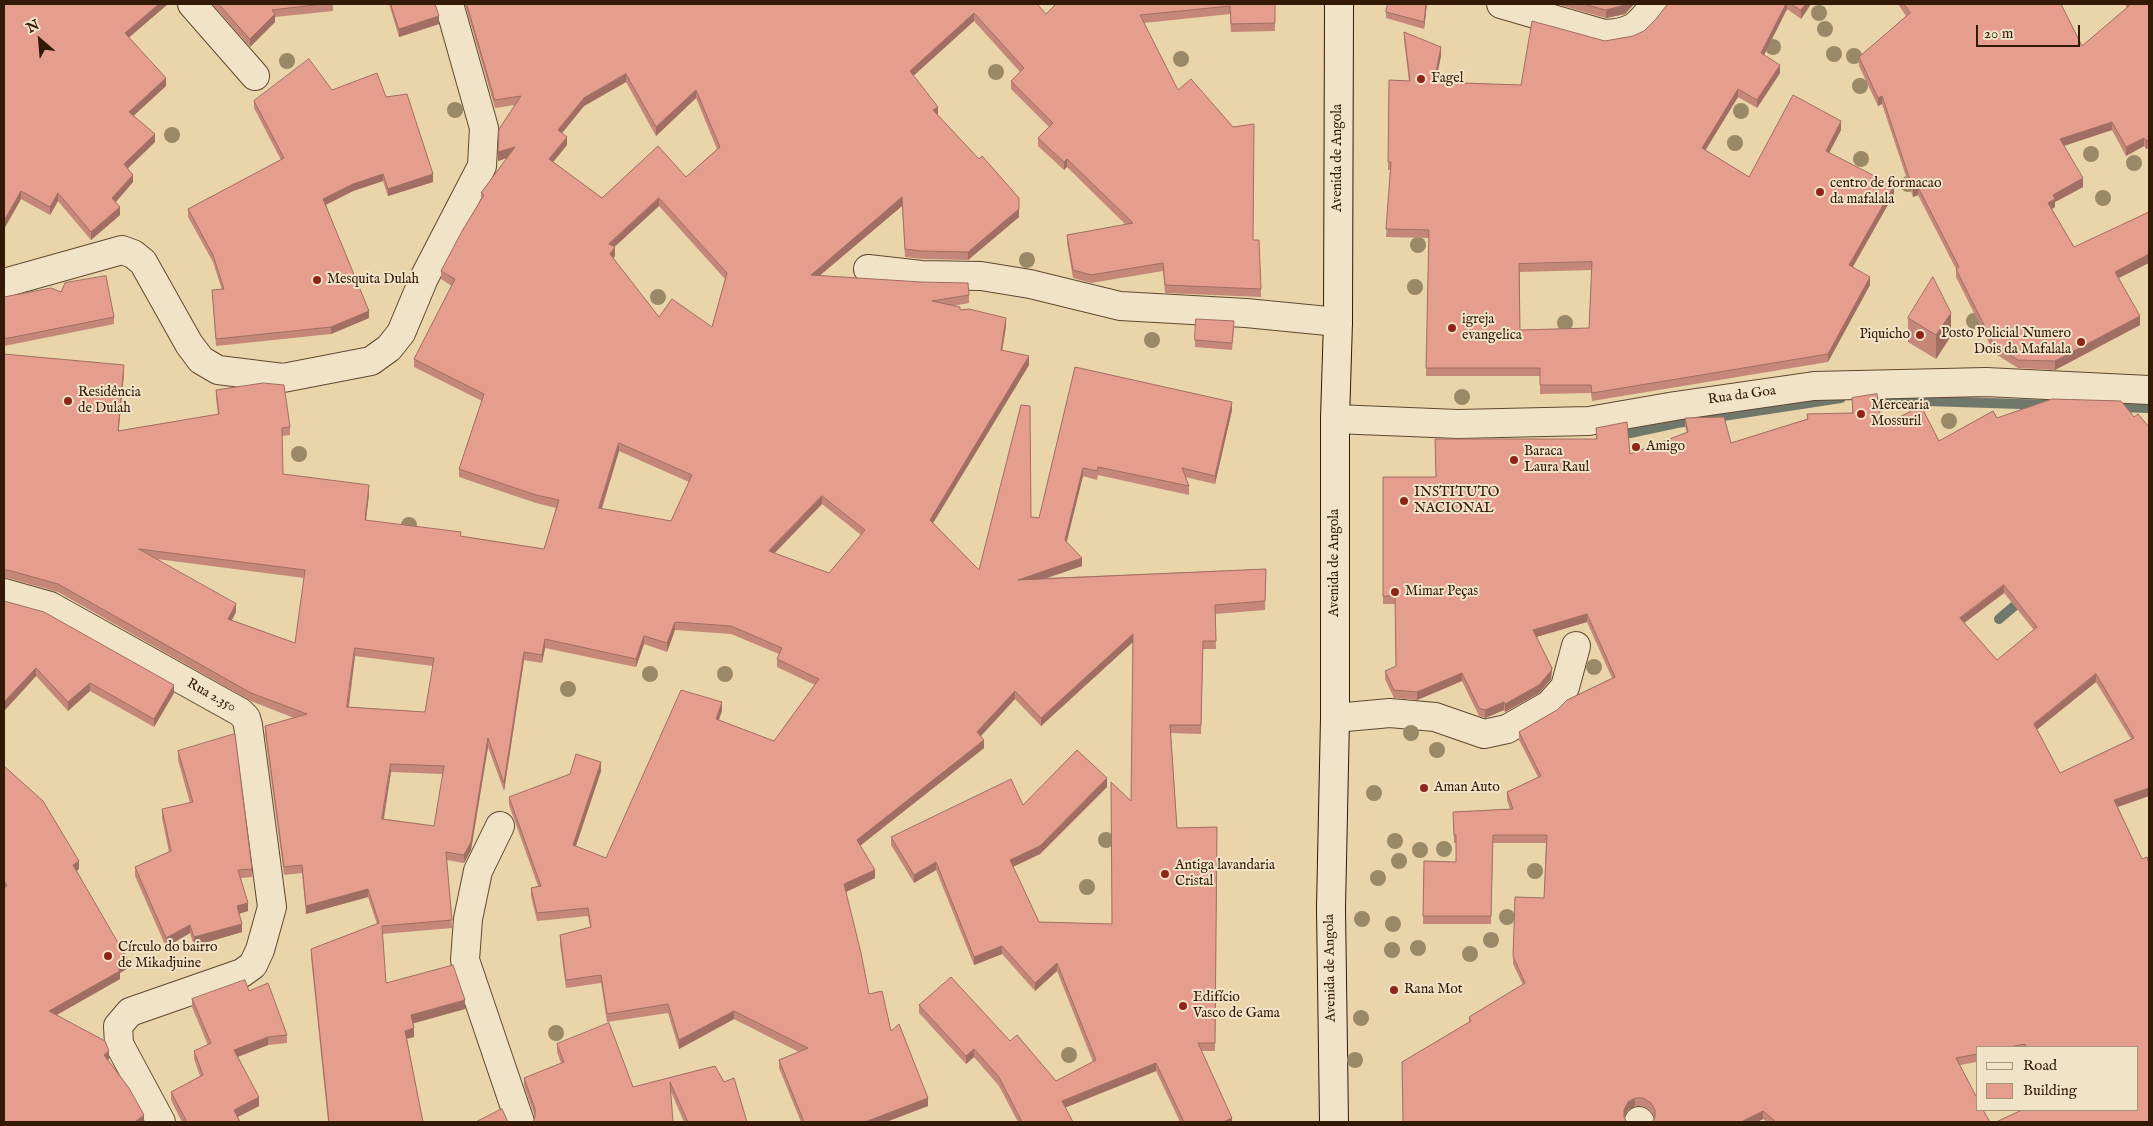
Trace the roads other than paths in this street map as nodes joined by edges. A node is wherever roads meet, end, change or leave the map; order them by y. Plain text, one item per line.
1 (192, 4) edge
2 (449, 4) edge
3 (1339, 4) edge
4 (1501, 4) edge
5 (1655, 4) edge
6 (255, 76) dead end
7 (868, 269) dead end
8 (4, 283) edge
9 (1338, 322) junction
10 (2147, 388) edge
11 (1335, 419) junction
12 (4, 593) edge
13 (1576, 646) dead end
14 (1335, 718) junction
15 (500, 826) dead end
16 (161, 1122) edge
17 (520, 1122) edge
18 (1334, 1122) edge

1 - 6 street
2 - 8 street
3 - 9 street, Avenida de Angola
4 - 5 street
7 - 9 street
9 - 11 street, Avenida de Angola
10 - 11 street, Rua da Goa
11 - 14 street, Avenida de Angola
12 - 16 street, Rua 2.350
13 - 14 street
14 - 18 street, Avenida de Angola
15 - 17 street

